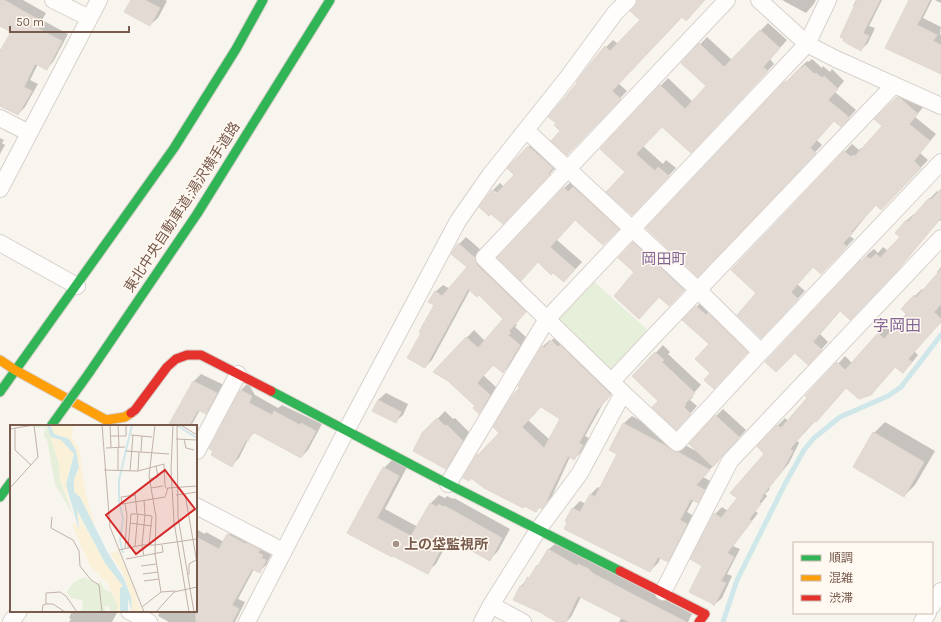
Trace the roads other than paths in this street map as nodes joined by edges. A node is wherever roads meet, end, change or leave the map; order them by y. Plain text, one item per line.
1 (53, 0) edge
2 (99, 0) edge
3 (263, 0) edge
4 (330, 0) edge
5 (628, 0) edge
6 (727, 0) edge
7 (759, 0) edge
8 (828, 0) edge
9 (89, 18) junction
10 (807, 44) junction
11 (894, 85) junction
12 (941, 106) edge
13 (0, 118) edge
14 (526, 130) junction
15 (29, 133) junction
16 (941, 162) edge
17 (568, 168) junction
18 (0, 189) edge
19 (632, 229) junction
20 (941, 238) edge
21 (0, 243) edge
22 (77, 286) junction
23 (698, 290) junction
24 (547, 318) junction
25 (761, 352) junction
26 (0, 360) edge
27 (16, 370) junction
28 (238, 374) junction
29 (612, 381) junction
30 (0, 392) edge
31 (623, 393) junction
32 (127, 422) edge
33 (52, 425) edge
34 (346, 431) junction
35 (197, 451) dead end
36 (10, 483) edge
37 (448, 484) junction
38 (0, 497) edge
39 (197, 507) edge
40 (538, 530) junction
41 (283, 551) junction
42 (941, 591) edge
43 (663, 592) junction
44 (933, 604) edge
45 (491, 605) junction
46 (18, 612) edge
47 (126, 612) edge
48 (129, 612) edge
49 (11, 622) edge
50 (121, 622) edge
51 (149, 622) edge
52 (247, 622) edge
53 (482, 622) edge
54 (523, 622) edge
55 (699, 622) edge

1 - 9 street
2 - 9 street
3 - 22 main road
4 - 33 main road, 東北中央自動車道;湯沢横手道路, bridge
5 - 14 street
6 - 17 street
7 - 10 street
8 - 10 street
9 - 15 street
10 - 11 street
10 - 19 street
11 - 12 street
11 - 23 street
13 - 15 street
14 - 17 street
14 - 34 street
15 - 18 street
16 - 25 street
17 - 19 street
17 - 24 street
19 - 23 street
19 - 24 street
20 - 43 street
21 - 22 street
22 - 27 main road
23 - 25 street
23 - 29 street
24 - 29 street
24 - 37 street
25 - 31 street
26 - 27 main road
27 - 30 main road
27 - 32 main road
28 - 32 main road
28 - 34 main road
28 - 35 street
29 - 31 street
31 - 40 street
34 - 37 main road
34 - 41 street
36 - 38 main road
37 - 40 main road
39 - 41 street
40 - 43 main road
40 - 45 street
41 - 52 street
42 - 44 street
43 - 55 main road
45 - 53 street
45 - 54 street
46 - 49 street
47 - 50 street
48 - 51 street

